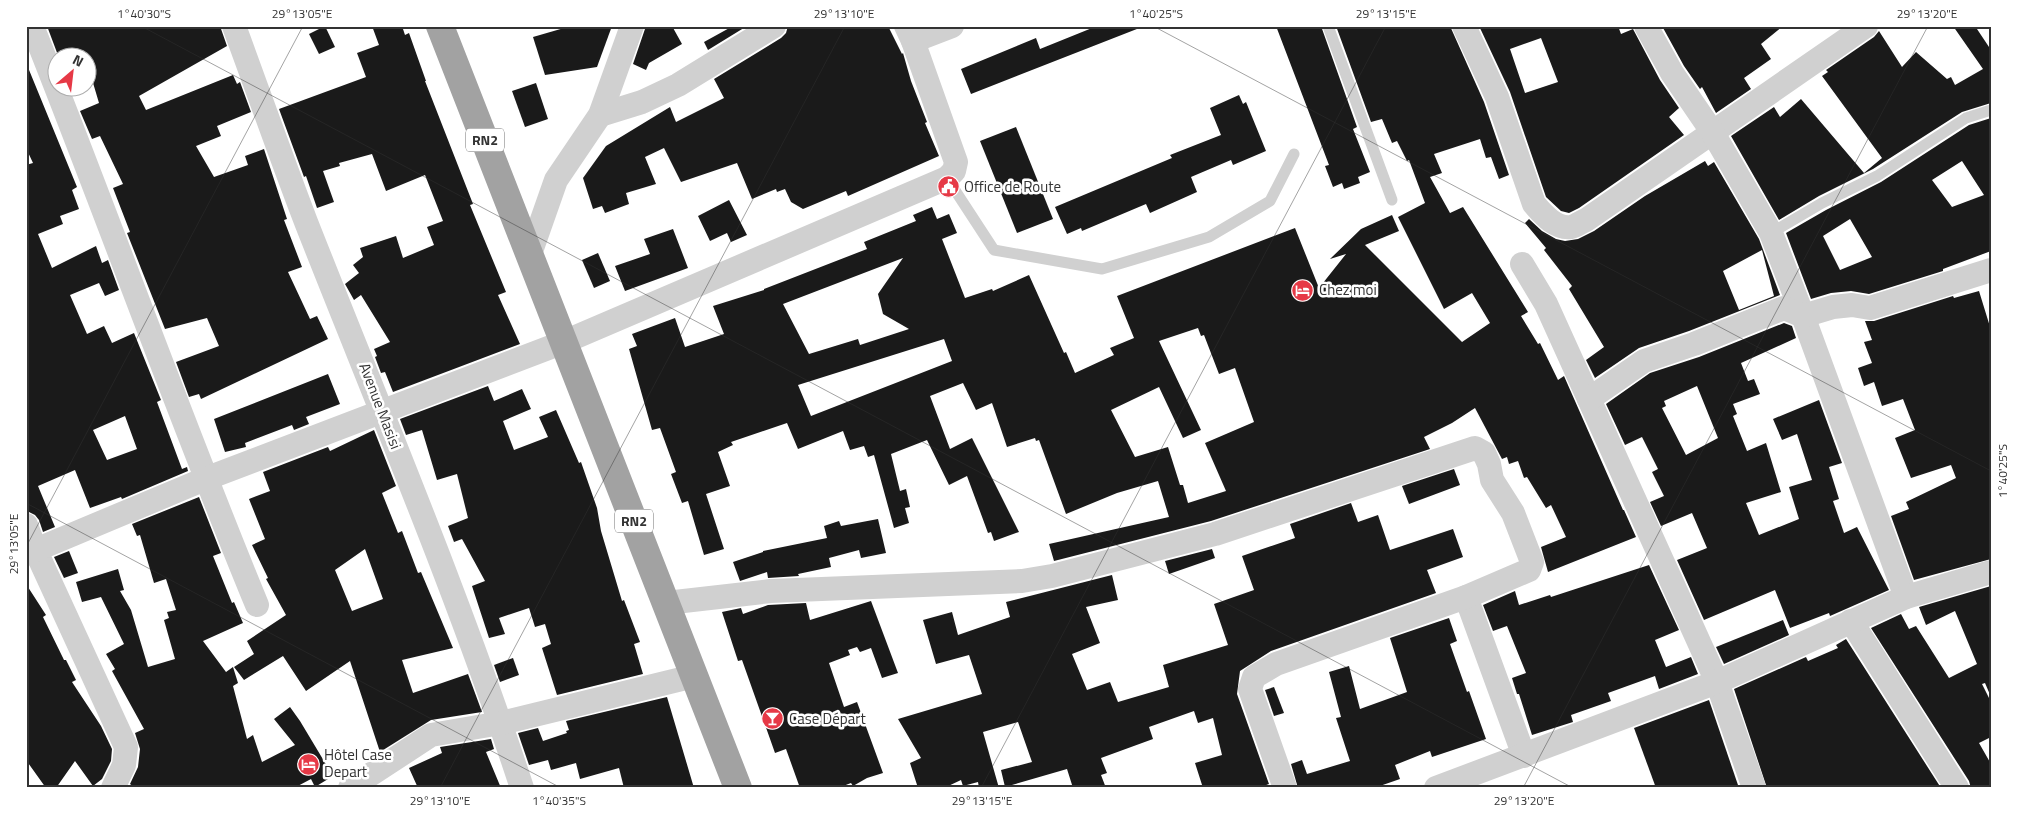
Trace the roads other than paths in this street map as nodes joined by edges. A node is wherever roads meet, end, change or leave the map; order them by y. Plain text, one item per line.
1 (32, 26) edge
2 (234, 26) edge
3 (440, 26) edge
4 (632, 26) edge
5 (774, 26) edge
6 (952, 26) edge
7 (1328, 26) edge
8 (1464, 26) edge
9 (1646, 26) edge
10 (1866, 26) edge
11 (909, 34) edge
12 (1991, 110) edge
13 (600, 114) junction
14 (1712, 133) junction
15 (1294, 154) dead end
16 (947, 178) junction
17 (1392, 200) dead end
18 (1771, 233) junction
19 (530, 254) junction
20 (1522, 264) dead end
21 (1991, 270) edge
22 (1804, 316) junction
23 (564, 342) junction
24 (1589, 399) junction
25 (382, 411) junction
26 (205, 479) junction
27 (26, 525) edge
28 (31, 551) edge
29 (1991, 572) edge
30 (1906, 596) junction
31 (1466, 597) junction
32 (666, 603) junction
33 (257, 606) dead end
34 (1851, 621) junction
35 (694, 676) junction
36 (1717, 682) junction
37 (501, 723) junction
38 (1524, 756) junction
39 (118, 786) edge
40 (350, 788) edge
41 (522, 788) edge
42 (738, 788) edge
43 (1285, 788) edge
44 (1436, 788) edge
45 (1754, 788) edge
46 (1957, 788) edge

1 - 26 street
2 - 25 street, Avenue Masisi
3 - 19 highway, RN2
4 - 13 street
5 - 13 street
6 - 11 street
7 - 17 lane
8 - 14 street
9 - 14 street
10 - 14 street
11 - 16 street
12 - 18 lane
13 - 19 street
14 - 18 street
15 - 16 lane
16 - 23 street
18 - 22 street
19 - 23 highway, RN2
20 - 24 street
21 - 22 street
22 - 24 street
22 - 30 street
23 - 25 street
23 - 32 highway, RN2
24 - 36 street
25 - 26 street
25 - 37 street, Avenue Masisi
26 - 28 street
26 - 33 street
27 - 28 street
28 - 39 street
29 - 30 street
30 - 34 street
31 - 32 street
31 - 38 street
31 - 43 street
32 - 35 highway, RN2
34 - 36 street
34 - 46 street
35 - 37 street
35 - 42 highway, RN2
36 - 38 street
36 - 45 street
37 - 40 street
37 - 41 street, Avenue Masisi
38 - 44 street

